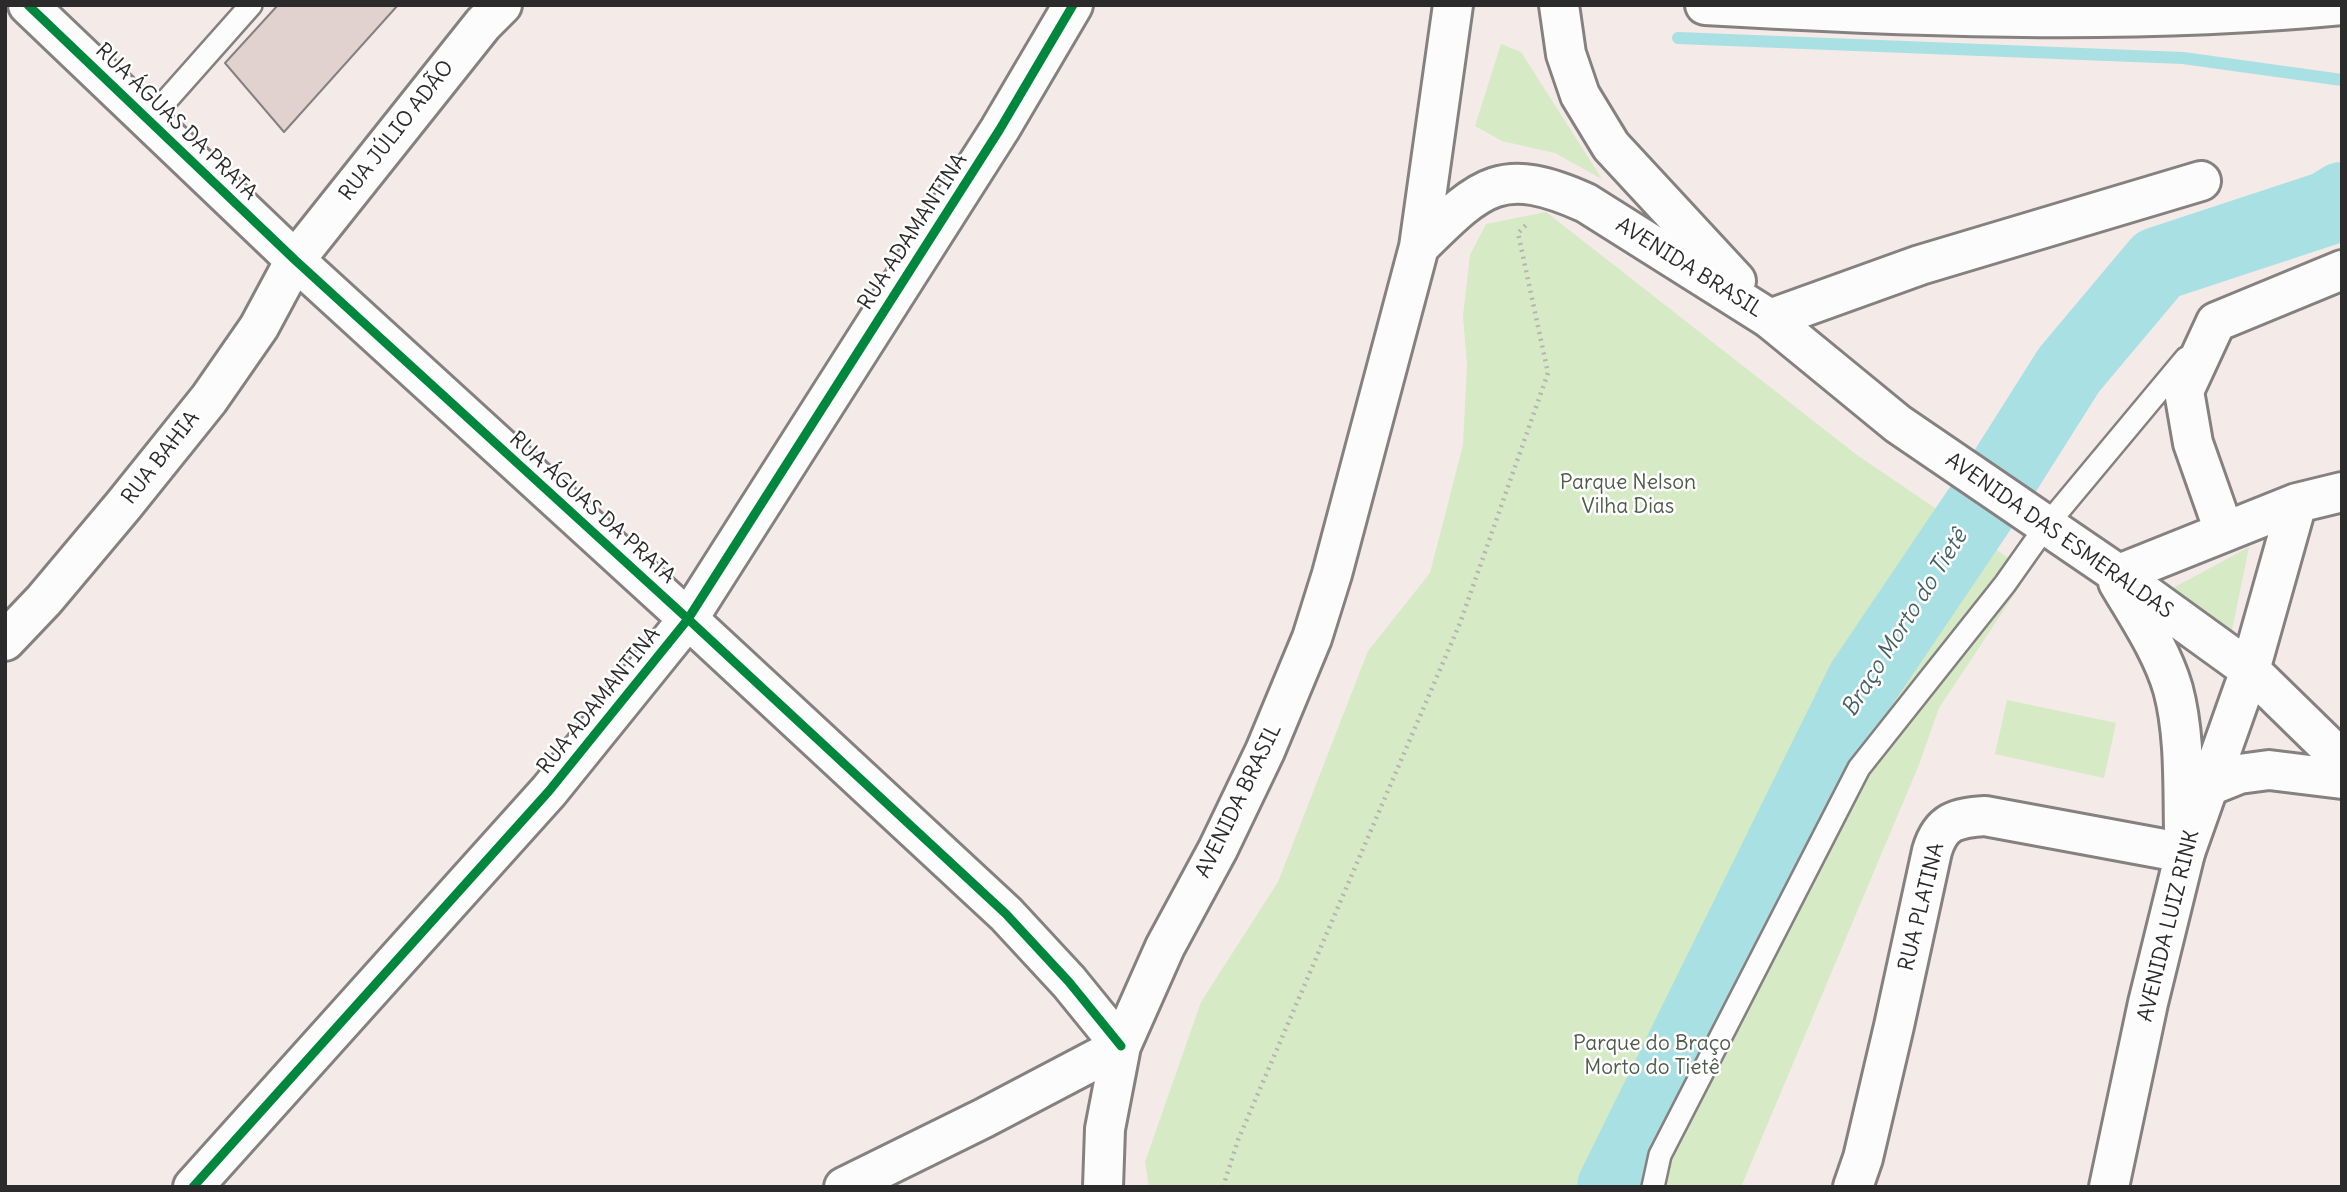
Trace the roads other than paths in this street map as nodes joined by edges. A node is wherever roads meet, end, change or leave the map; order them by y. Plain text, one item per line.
1 (28, 5) edge
2 (251, 5) edge
3 (502, 5) edge
4 (1073, 5) edge
5 (1453, 5) edge
6 (1559, 5) edge
7 (1705, 5) edge
8 (2342, 5) edge
9 (149, 120) junction
10 (2201, 181) dead end
11 (1419, 247) junction
12 (295, 260) junction
13 (2342, 270) edge
14 (1770, 318) junction
15 (2216, 322) junction
16 (2342, 492) edge
17 (2297, 503) junction
18 (2046, 526) junction
19 (2224, 531) junction
20 (2113, 572) junction
21 (688, 619) junction
22 (5, 641) edge
23 (2250, 670) junction
24 (2342, 760) edge
25 (2342, 779) edge
26 (2209, 786) junction
27 (2185, 853) junction
28 (1121, 1046) junction
29 (193, 1187) edge
30 (844, 1187) edge
31 (1103, 1187) edge
32 (1653, 1187) edge
33 (1853, 1187) edge
34 (2109, 1187) edge

1 - 9 street, RUA ÁGUAS DA PRATA
2 - 9 lane
3 - 12 street, RUA JÚLIO ADÃO
4 - 21 street, RUA ADAMANTINA
5 - 11 street, AVENIDA BRASIL
6 - 14 street, AVENIDA BRASIL
7 - 8 street
9 - 12 street, RUA ÁGUAS DA PRATA
10 - 14 street
11 - 14 street, AVENIDA BRASIL
11 - 28 street, AVENIDA BRASIL
12 - 21 street, RUA ÁGUAS DA PRATA
12 - 22 street, RUA BAHIA
13 - 15 street
14 - 18 street, AVENIDA DAS ESMERALDAS
15 - 18 lane
15 - 19 street
16 - 17 street
17 - 19 street
17 - 23 street, AVENIDA LUIZ RINK
18 - 20 street, AVENIDA DAS ESMERALDAS
18 - 32 lane
19 - 20 street
20 - 23 street, AVENIDA DAS ESMERALDAS
20 - 27 street
21 - 28 street, RUA ÁGUAS DA PRATA
21 - 29 street, RUA ADAMANTINA
23 - 24 street, AVENIDA DAS ESMERALDAS
23 - 26 street, AVENIDA LUIZ RINK
25 - 26 street
26 - 27 street, AVENIDA LUIZ RINK
27 - 33 street, RUA PLATINA
27 - 34 street, AVENIDA LUIZ RINK
28 - 30 street
28 - 31 street, AVENIDA BRASIL

